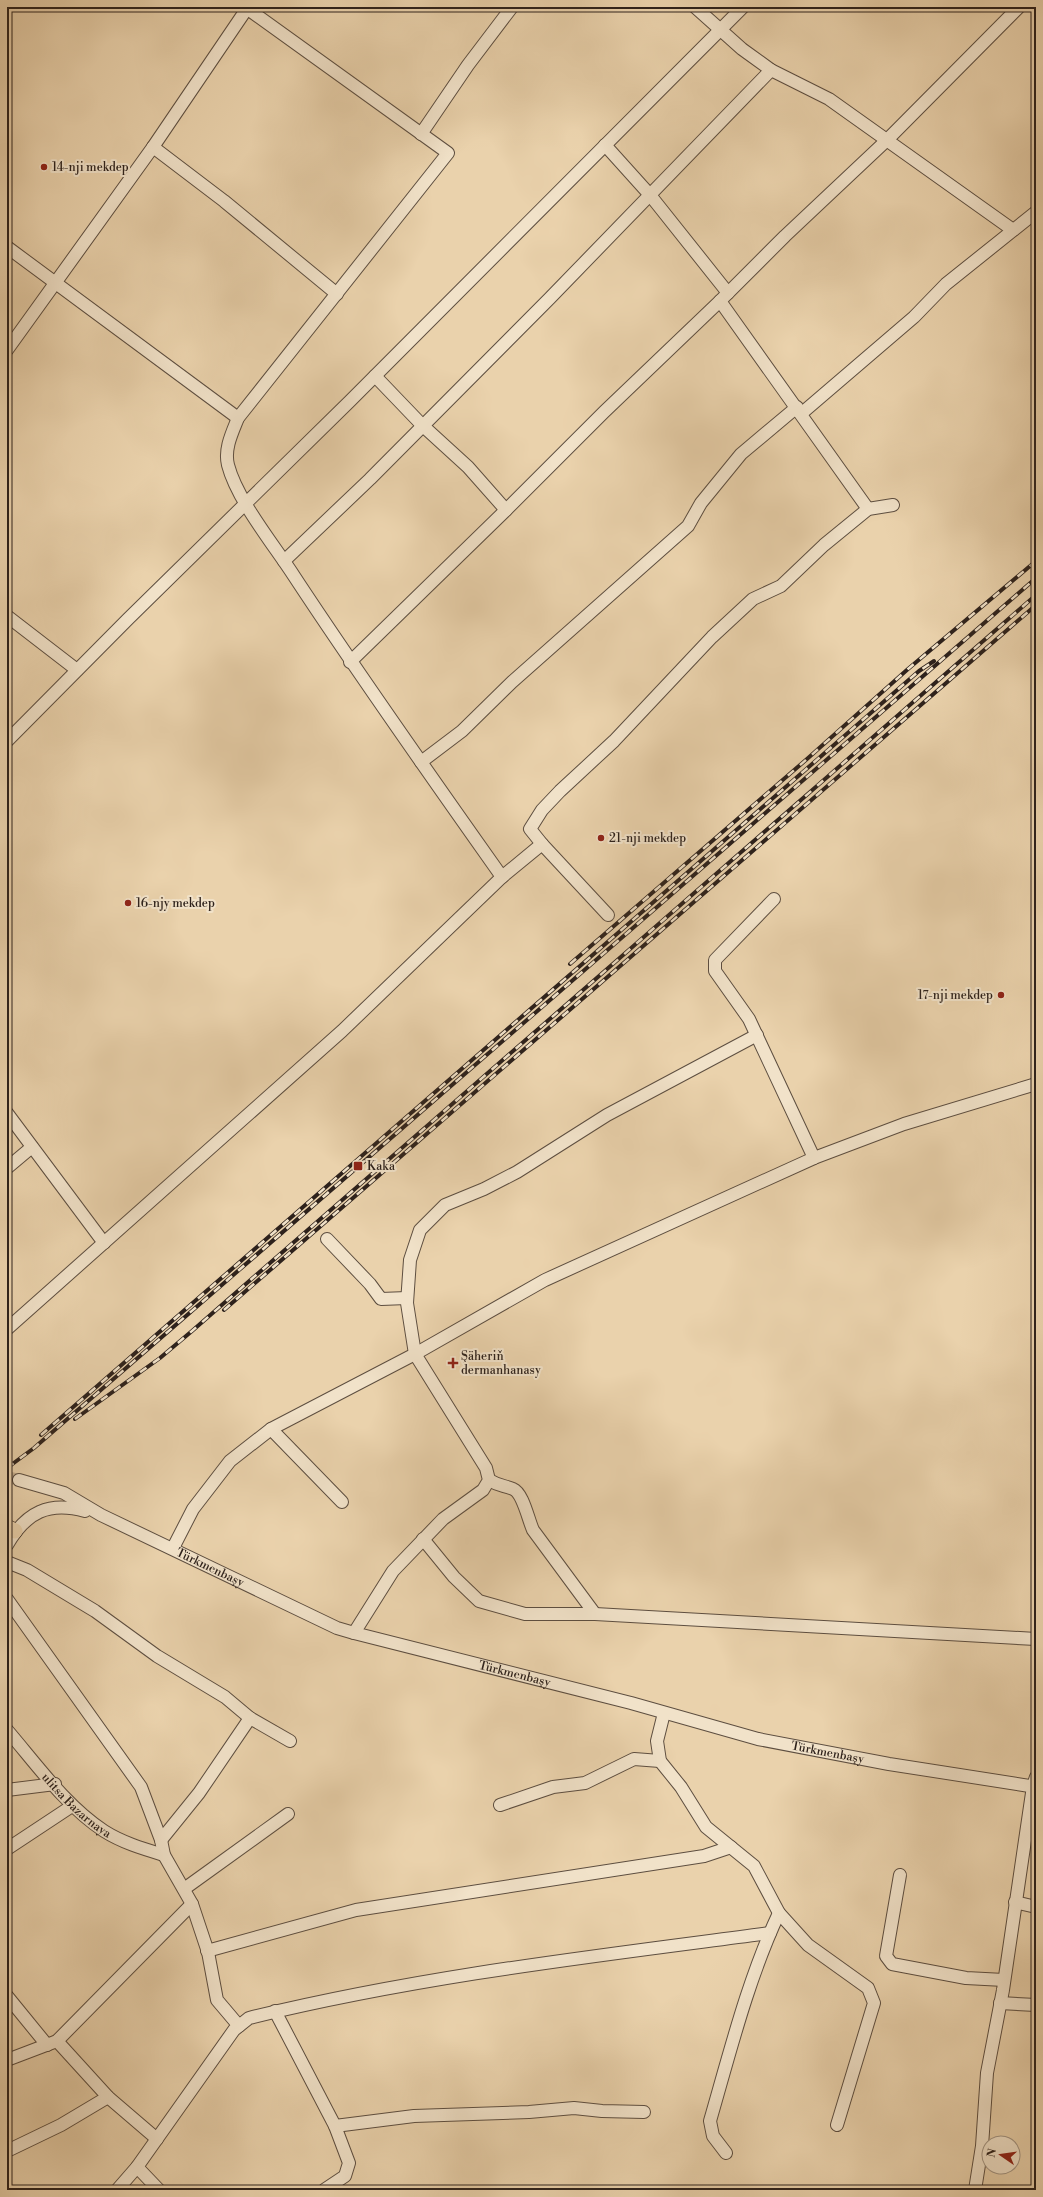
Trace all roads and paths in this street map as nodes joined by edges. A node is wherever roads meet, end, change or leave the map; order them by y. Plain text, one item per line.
1 (247, 7) edge
2 (512, 7) edge
3 (695, 7) edge
4 (743, 7) edge
5 (1018, 7) edge
6 (721, 29) junction
7 (771, 70) junction
8 (421, 134) junction
9 (887, 140) junction
10 (605, 145) junction
11 (153, 147) junction
12 (650, 195) junction
13 (1036, 212) edge
14 (1014, 230) junction
15 (7, 247) edge
16 (55, 283) junction
17 (336, 294) junction
18 (724, 297) junction
19 (7, 350) edge
20 (375, 376) junction
21 (800, 410) junction
22 (238, 418) junction
23 (422, 425) junction
24 (246, 503) junction
25 (893, 505) dead end
26 (868, 509) junction
27 (506, 510) junction
28 (284, 561) junction
29 (7, 616) edge
30 (350, 662) junction
31 (77, 670) junction
32 (7, 741) edge
33 (421, 762) junction
34 (542, 844) junction
35 (502, 878) junction
36 (774, 899) dead end
37 (608, 915) dead end
38 (757, 1034) junction
39 (1036, 1084) edge
40 (7, 1113) edge
41 (32, 1147) junction
42 (814, 1158) junction
43 (7, 1168) edge
44 (327, 1239) dead end
45 (104, 1243) junction
46 (407, 1298) junction
47 (7, 1329) edge
48 (415, 1354) junction
49 (271, 1429) junction
50 (19, 1480) tunnel mouth
51 (489, 1480) junction
52 (342, 1502) dead end
53 (101, 1515) junction
54 (11, 1529) edge
55 (423, 1539) junction
56 (7, 1544) edge
57 (173, 1548) junction
58 (7, 1562) edge
59 (7, 1599) edge
60 (595, 1614) junction
61 (354, 1633) junction
62 (1036, 1639) edge
63 (664, 1712) junction
64 (250, 1718) junction
65 (7, 1730) edge
66 (290, 1741) dead end
67 (660, 1761) junction
68 (1035, 1783) edge
69 (55, 1784) junction
70 (7, 1790) edge
71 (500, 1805) dead end
72 (72, 1806) junction
73 (288, 1814) dead end
74 (161, 1840) junction
75 (731, 1847) junction
76 (7, 1849) edge
77 (164, 1855) junction
78 (900, 1875) dead end
79 (184, 1889) junction
80 (1015, 1902) junction
81 (192, 1904) junction
82 (1036, 1907) edge
83 (779, 1914) junction
84 (770, 1933) junction
85 (207, 1951) junction
86 (1004, 1980) junction
87 (7, 1996) edge
88 (1000, 2003) junction
89 (1036, 2005) edge
90 (275, 2011) junction
91 (239, 2026) junction
92 (52, 2043) junction
93 (7, 2060) edge
94 (108, 2097) junction
95 (644, 2112) dead end
96 (838, 2125) dead end
97 (335, 2126) junction
98 (157, 2139) junction
99 (7, 2151) edge
100 (726, 2153) dead end
101 (137, 2167) junction
102 (117, 2190) edge
103 (159, 2190) edge
104 (324, 2190) edge
105 (975, 2190) edge

1 - 8 street
1 - 11 street
2 - 8 street
3 - 6 street
4 - 6 street
5 - 9 street
6 - 7 street
6 - 10 street
7 - 9 street
7 - 12 street
8 - 17 street
9 - 14 street
9 - 18 street
10 - 12 street
10 - 20 street
11 - 16 street
11 - 17 street
12 - 18 street
12 - 23 street
13 - 14 street
14 - 21 street
15 - 16 street
16 - 19 street
16 - 22 street
17 - 22 street
18 - 21 street
18 - 27 street
20 - 23 street
20 - 24 street
21 - 26 street
21 - 33 street
22 - 24 street
23 - 27 street
23 - 28 street
24 - 28 street
24 - 31 street
25 - 26 street
26 - 34 street
27 - 30 street
28 - 30 street
29 - 31 street
30 - 33 street
31 - 32 street
33 - 35 street
34 - 35 street
34 - 37 street
35 - 45 street
36 - 38 street
38 - 42 street
38 - 46 street
39 - 42 street
40 - 41 street
41 - 43 street
41 - 45 street
42 - 48 street
44 - 46 street
45 - 47 street
46 - 48 street
48 - 49 street
48 - 51 street
49 - 52 street
49 - 57 street
50 - 53 street, Türkmenbaşy
51 - 55 street
51 - 60 street
53 - 54 street
53 - 57 street, Türkmenbaşy
54 - 56 street
55 - 60 street
55 - 61 street
57 - 61 street, Türkmenbaşy
58 - 64 street
59 - 74 street
60 - 62 street
61 - 63 street, Türkmenbaşy
63 - 67 street
63 - 68 street, Türkmenbaşy
64 - 66 street
64 - 74 street
65 - 69 street, ulitsa Bazarnaya
67 - 71 street
67 - 75 street
68 - 80 street
69 - 70 street
69 - 72 street, ulitsa Bazarnaya
72 - 76 street
72 - 77 street, ulitsa Bazarnaya
73 - 79 street
74 - 77 street
75 - 83 street
75 - 85 street
77 - 79 street
78 - 86 street
79 - 81 street
80 - 82 street
80 - 86 street
81 - 85 street
81 - 92 street
83 - 84 street
83 - 96 street
84 - 90 street
84 - 100 street
85 - 91 street
86 - 88 street
87 - 92 street
88 - 89 street
88 - 105 street
90 - 91 street
90 - 97 street
91 - 98 street
92 - 93 street
92 - 94 street
94 - 98 street
94 - 99 street
95 - 97 street
97 - 104 street
98 - 101 street
101 - 102 street
101 - 103 street

